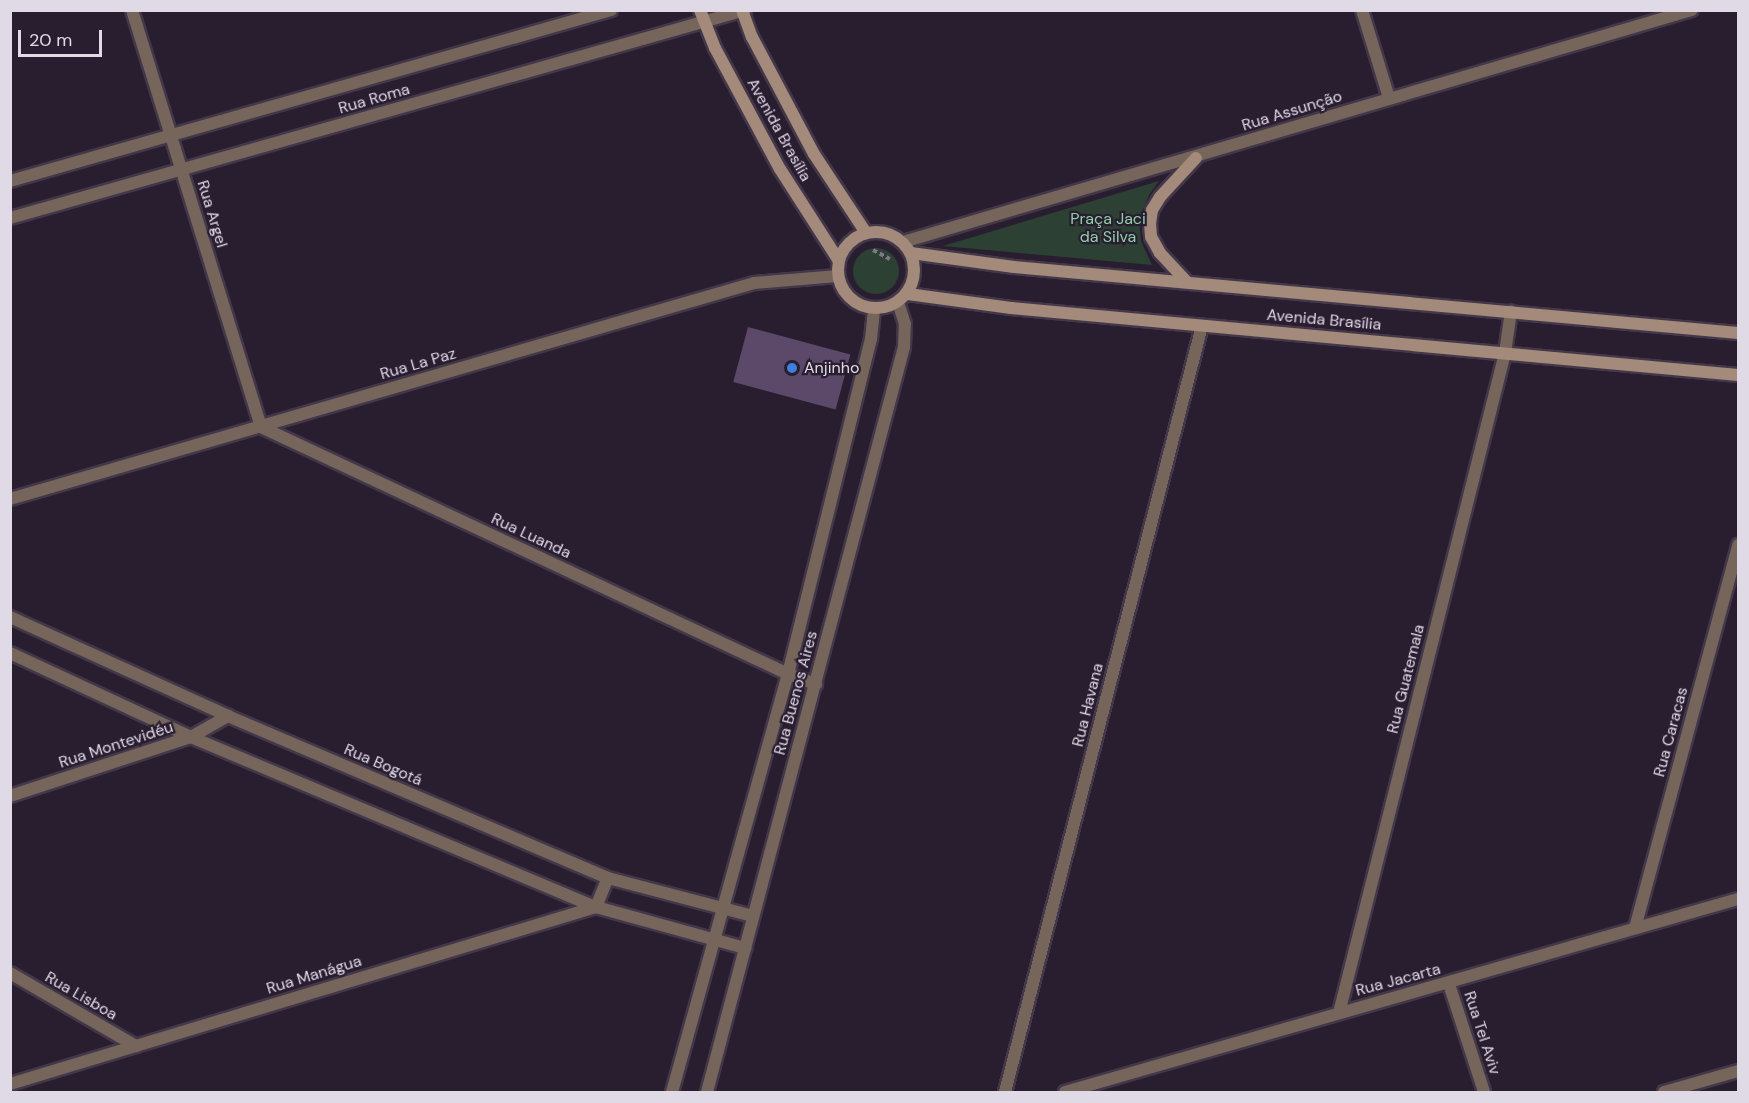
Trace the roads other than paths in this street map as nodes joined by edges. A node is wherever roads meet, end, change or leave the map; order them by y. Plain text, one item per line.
1 (132, 10) edge
2 (611, 10) edge
3 (1362, 10) edge
4 (1692, 10) edge
5 (743, 11) edge
6 (702, 16) edge
7 (1389, 99) junction
8 (170, 136) junction
9 (1196, 158) junction
10 (181, 170) junction
11 (10, 181) edge
12 (10, 218) edge
13 (866, 233) junction
14 (903, 242) junction
15 (911, 253) junction
16 (839, 261) junction
17 (838, 276) junction
18 (1187, 282) junction
19 (908, 294) junction
20 (898, 302) junction
21 (874, 309) junction
22 (1511, 311) junction
23 (1202, 326) junction
24 (1738, 333) edge
25 (1505, 353) junction
26 (1738, 375) edge
27 (261, 427) junction
28 (10, 499) edge
29 (1738, 545) edge
30 (10, 617) edge
31 (10, 654) edge
32 (788, 674) junction
33 (816, 684) junction
34 (228, 716) junction
35 (191, 737) junction
36 (10, 796) edge
37 (608, 878) junction
38 (1738, 899) edge
39 (596, 907) junction
40 (724, 908) junction
41 (753, 916) junction
42 (1635, 928) junction
43 (715, 941) junction
44 (745, 948) junction
45 (10, 973) edge
46 (1449, 984) junction
47 (1339, 1013) junction
48 (136, 1047) junction
49 (1738, 1071) edge
50 (10, 1084) edge
51 (672, 1092) edge
52 (707, 1092) edge
53 (1005, 1092) edge
54 (1065, 1092) edge
55 (1484, 1092) edge
56 (1664, 1092) edge

1 - 8 street, Rua Argel
2 - 8 street, Rua Roma
3 - 7 street
4 - 7 street, Rua Assunção
5 - 6 street, Rua Roma
5 - 13 street, Avenida Brasília
6 - 10 street, Rua Roma
6 - 16 street, Avenida Brasília
7 - 9 street, Rua Assunção
8 - 10 street, Rua Argel
8 - 11 street, Rua Roma
9 - 14 street, Rua Assunção
9 - 18 street
10 - 12 street, Rua Roma
10 - 27 street, Rua Argel
13 - 14 street
13 - 16 street
14 - 15 street
15 - 18 street, Avenida Brasília
15 - 19 street
16 - 17 street
17 - 21 street
17 - 27 street, Rua La Paz
18 - 22 street, Avenida Brasília
19 - 20 street
19 - 23 street, Avenida Brasília
20 - 21 street
20 - 33 street, Rua Buenos Aires
21 - 32 street, Rua Buenos Aires
22 - 24 street, Avenida Brasília
22 - 25 street, Rua Guatemala
23 - 25 street, Avenida Brasília
23 - 53 street, Rua Havana
25 - 26 street, Avenida Brasília
25 - 47 street, Rua Guatemala
27 - 28 street, Rua La Paz
27 - 32 street, Rua Luanda
29 - 42 street, Rua Caracas
30 - 34 street, Rua Bogotá
31 - 35 street
32 - 33 street, Rua Luanda
32 - 40 street, Rua Buenos Aires
33 - 41 street, Rua Buenos Aires
34 - 35 street, Rua Montevidéu
34 - 37 street, Rua Bogotá
35 - 36 street, Rua Montevidéu
35 - 39 street
37 - 39 street
37 - 40 street, Rua Bogotá
38 - 42 street, Rua Jacarta
39 - 43 street
39 - 48 street, Rua Manágua
40 - 41 street, Rua Bogotá
40 - 43 street, Rua Buenos Aires
41 - 44 street, Rua Buenos Aires
42 - 46 street, Rua Jacarta
43 - 44 street
43 - 51 street, Rua Buenos Aires
44 - 52 street, Rua Buenos Aires
45 - 48 street, Rua Lisboa
46 - 47 street, Rua Jacarta
46 - 55 street, Rua Tel Aviv
47 - 54 street, Rua Jacarta
48 - 50 street, Rua Manágua
49 - 56 street

